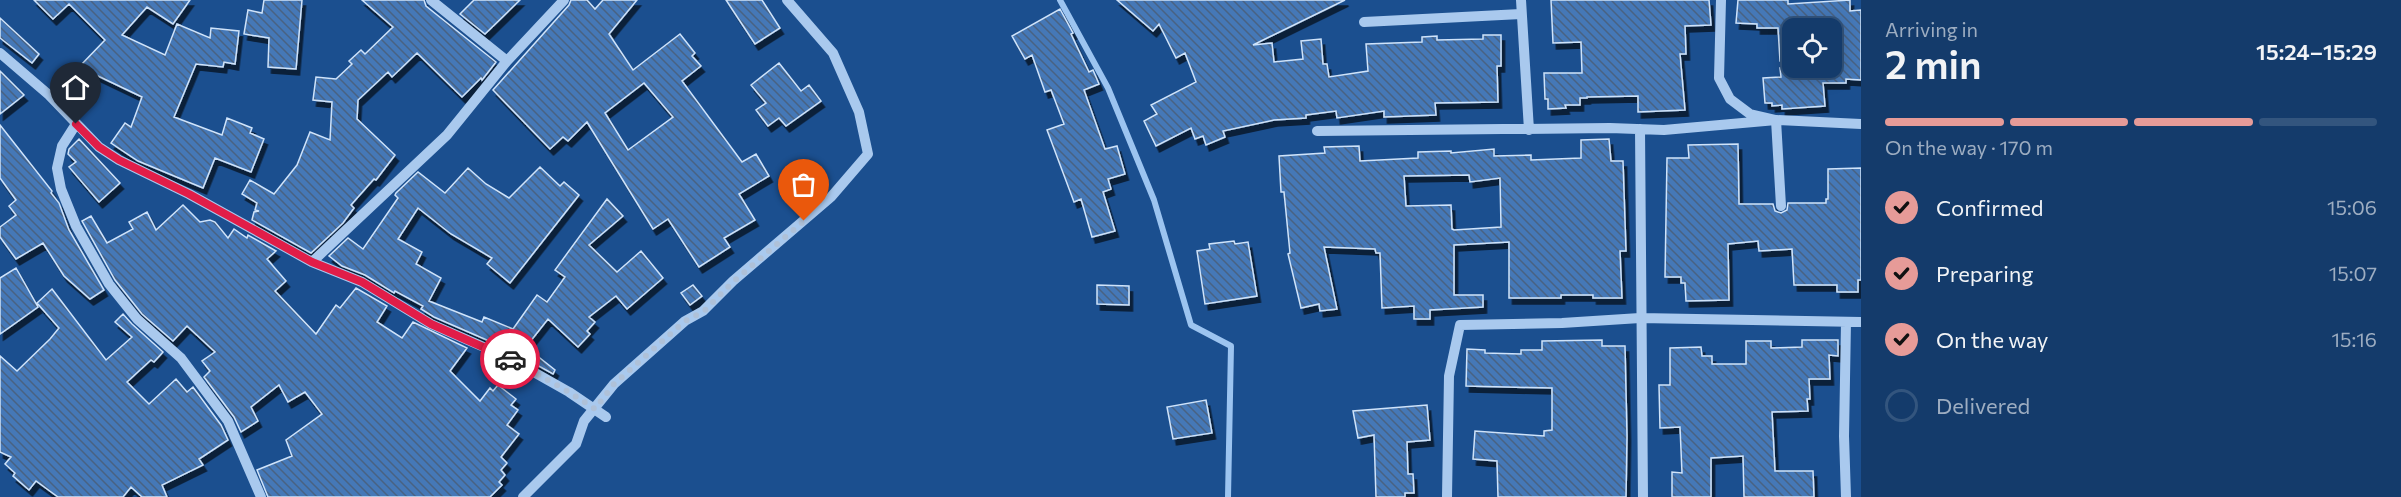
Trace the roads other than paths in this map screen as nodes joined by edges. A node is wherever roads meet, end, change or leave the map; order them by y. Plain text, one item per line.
1 (431, 0) edge
2 (564, 0) edge
3 (787, 0) edge
4 (1521, 0) edge
5 (1721, 0) edge
6 (1521, 14) junction
7 (1364, 22) dead end
8 (0, 53) edge
9 (507, 61) junction
10 (1776, 120) junction
11 (76, 124) junction
12 (1861, 124) edge
13 (1640, 129) junction
14 (1529, 130) junction
15 (1317, 131) dead end
16 (1781, 206) dead end
17 (312, 262) junction
18 (1640, 318) junction
19 (1846, 322) junction
20 (1861, 322) edge
21 (595, 409) junction
22 (606, 417) dead end
23 (261, 497) edge
24 (522, 497) edge
25 (1447, 497) edge
26 (1643, 497) edge
27 (1846, 497) edge

1 - 9 street
2 - 9 street
3 - 21 street
4 - 6 street
5 - 10 street
6 - 7 street
6 - 14 street
8 - 11 street
9 - 17 street
10 - 12 street
10 - 13 street
10 - 16 street
11 - 17 street
11 - 23 street
13 - 14 street
13 - 18 street
14 - 15 street
17 - 21 street
18 - 19 street
18 - 25 street
18 - 26 street
19 - 20 street
19 - 27 street
21 - 22 street
21 - 24 street

